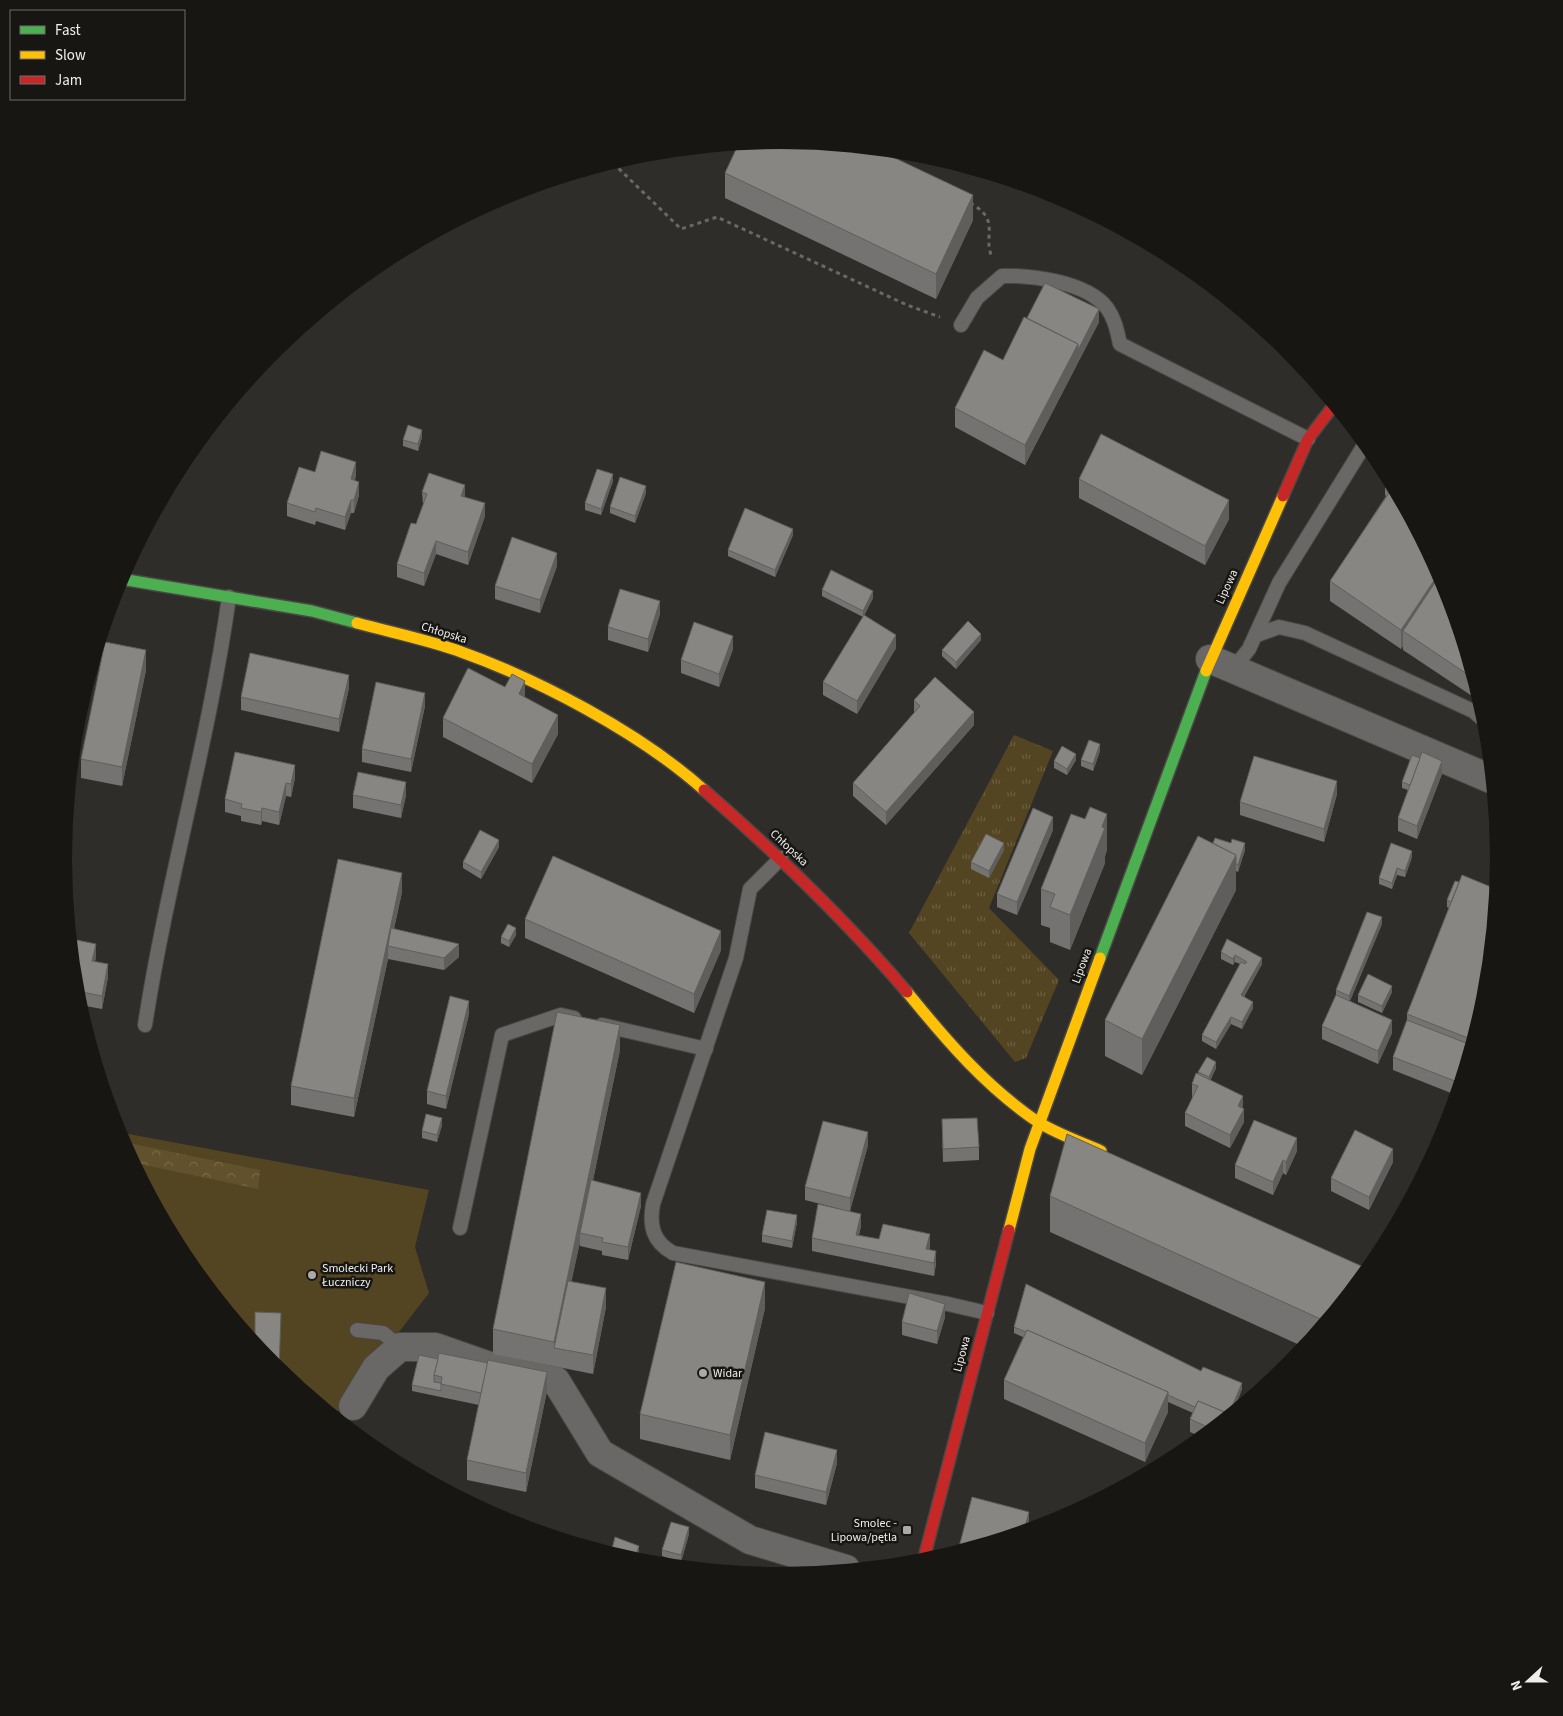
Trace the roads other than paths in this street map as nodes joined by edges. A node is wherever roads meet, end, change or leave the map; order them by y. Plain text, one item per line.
1 (962, 325) road end
2 (1331, 410) edge
3 (1308, 440) junction
4 (1361, 450) edge
5 (129, 580) edge
6 (230, 597) junction
7 (1256, 635) junction
8 (1221, 664) junction
9 (1475, 713) edge
10 (1485, 776) edge
11 (781, 858) junction
12 (145, 1025) dead end
13 (706, 1050) junction
14 (1040, 1123) junction
15 (1115, 1158) edge
16 (460, 1228) dead end
17 (987, 1313) junction
18 (357, 1330) dead end
19 (400, 1347) junction
20 (353, 1406) dead end
21 (926, 1552) edge
22 (832, 1565) edge

1 - 3 lane
2 - 3 street, Lipowa
3 - 8 street, Lipowa
4 - 7 lane
5 - 6 street, Chłopska
6 - 11 street, Chłopska
6 - 12 lane
7 - 8 lane
7 - 9 lane
8 - 10 street
8 - 14 street, Lipowa
11 - 13 lane
11 - 14 street, Chłopska
13 - 16 lane
13 - 17 lane
14 - 15 street, Chłopska
14 - 17 street, Lipowa
17 - 21 street, Lipowa
18 - 19 lane
19 - 20 street
19 - 22 street

